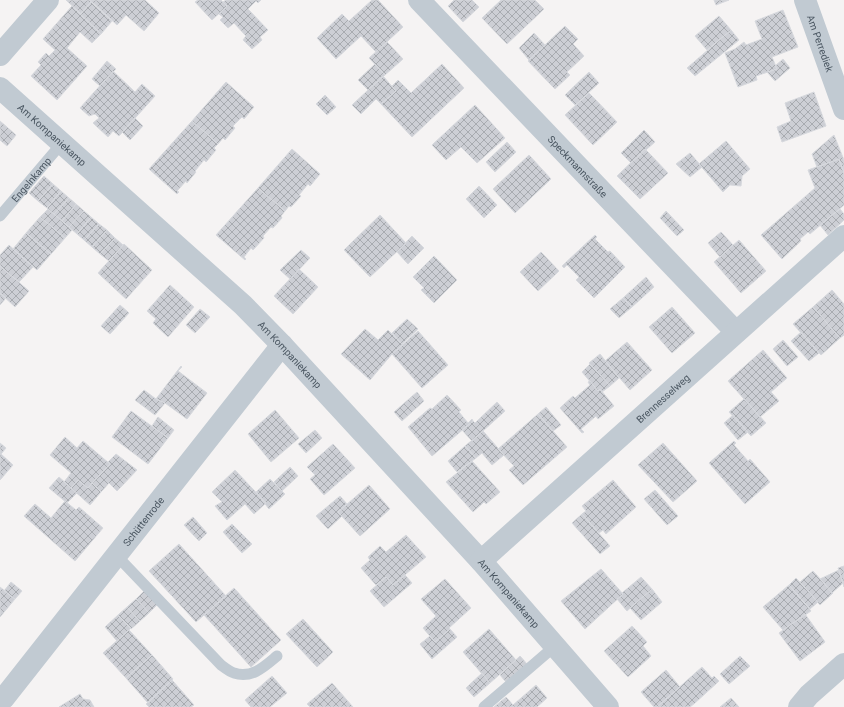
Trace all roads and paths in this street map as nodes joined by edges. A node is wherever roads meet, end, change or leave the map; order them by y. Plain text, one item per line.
1 (48, 0) edge
2 (419, 0) edge
3 (805, 0) edge
4 (0, 56) edge
5 (0, 88) edge
6 (844, 109) edge
7 (62, 144) junction
8 (0, 216) edge
9 (844, 236) edge
10 (736, 332) junction
11 (282, 345) junction
12 (117, 556) junction
13 (481, 561) junction
14 (555, 646) junction
15 (277, 656) dead end
16 (844, 664) edge
17 (5, 700) edge
18 (484, 707) edge
19 (608, 707) edge
20 (799, 707) edge

1 - 4 street
2 - 10 street, Speckmannstraße
3 - 6 street, Am Perrediek
5 - 7 street, Am Kompaniekamp
7 - 8 lane, Engelnkamp
7 - 11 street, Am Kompaniekamp
9 - 10 street, Brennesselweg
10 - 13 street, Brennesselweg
11 - 12 street, Schüttenrode
11 - 13 street, Am Kompaniekamp
12 - 15 lane
12 - 17 street, Schüttenrode
13 - 14 street, Am Kompaniekamp
14 - 18 lane
14 - 19 street, Am Kompaniekamp
16 - 20 street

